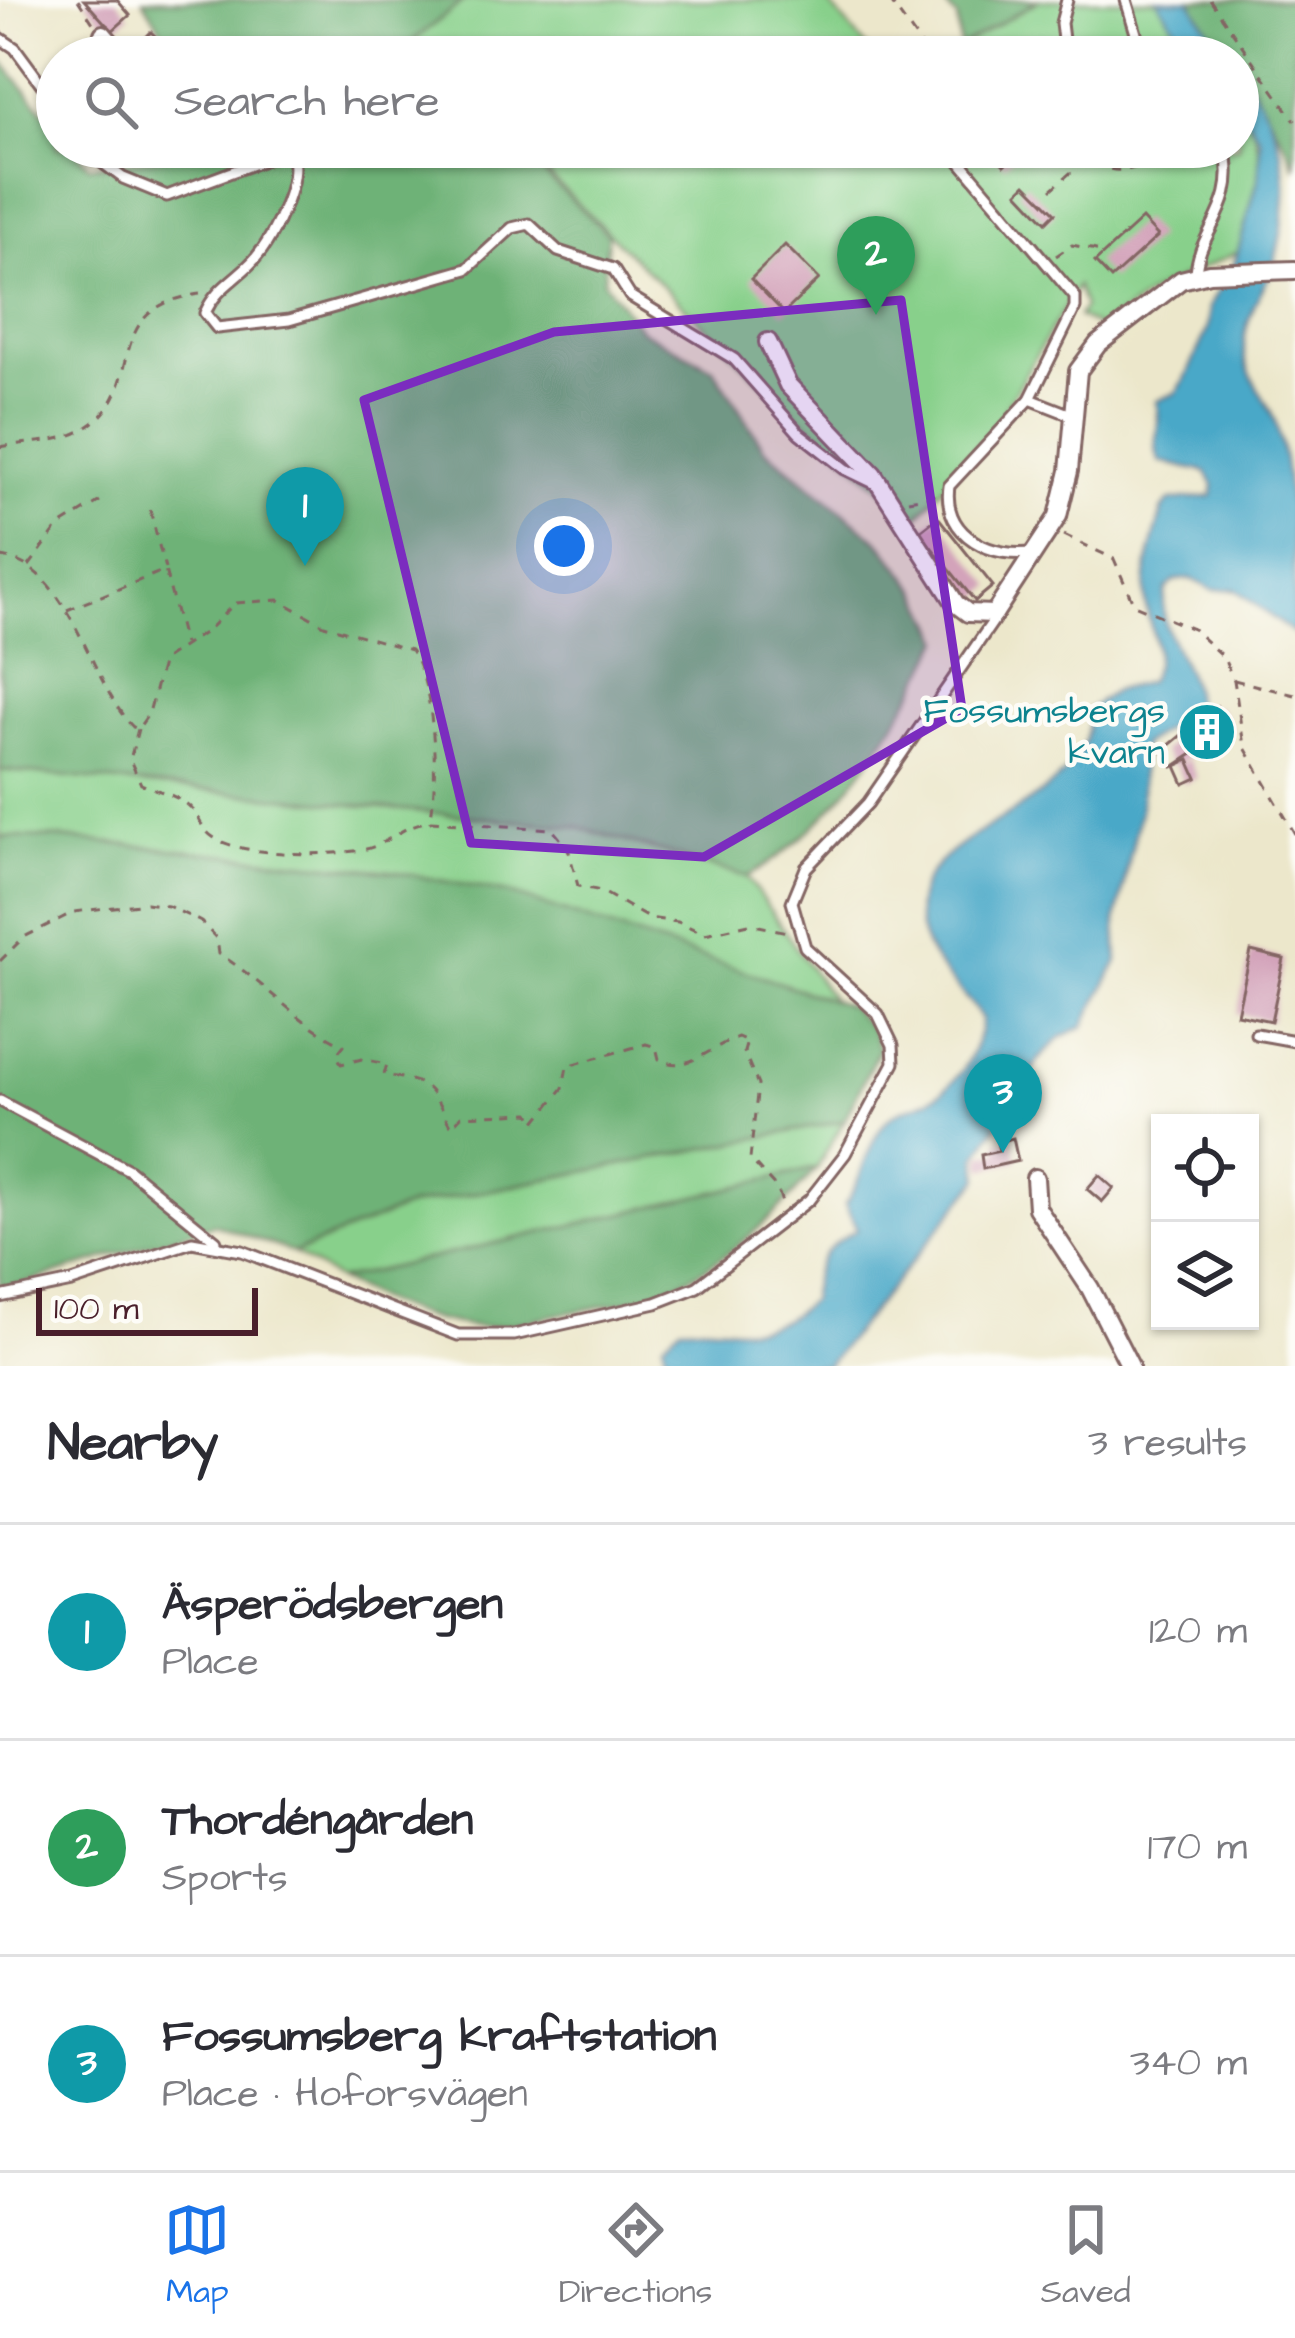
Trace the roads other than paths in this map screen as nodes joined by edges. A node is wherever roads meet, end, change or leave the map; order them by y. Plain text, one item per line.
1 (1066, 0) edge
2 (1126, 0) edge
3 (1062, 36) edge
4 (1137, 36) edge
5 (0, 38) edge
6 (36, 76) edge
7 (109, 168) edge
8 (242, 168) edge
9 (295, 168) edge
10 (968, 168) edge
11 (1225, 168) edge
12 (1288, 272) edge
13 (1203, 274) junction
14 (768, 342) dead end
15 (1030, 399) junction
16 (1071, 415) junction
17 (886, 493) junction
18 (1036, 551) junction
19 (1001, 610) junction
20 (1256, 1034) dead end
21 (1295, 1041) edge
22 (0, 1101) edge
23 (1035, 1178) dead end
24 (220, 1244) junction
25 (0, 1298) edge
26 (1130, 1366) edge

1 - 3 lane
2 - 4 lane
5 - 6 lane
7 - 8 lane
9 - 17 lane
10 - 15 lane
11 - 13 lane
12 - 13 street
13 - 16 street
14 - 17 street
15 - 16 lane
15 - 18 lane
16 - 18 street
17 - 19 street
18 - 19 street
19 - 24 lane
20 - 21 lane
22 - 24 lane
23 - 26 street
24 - 25 lane

